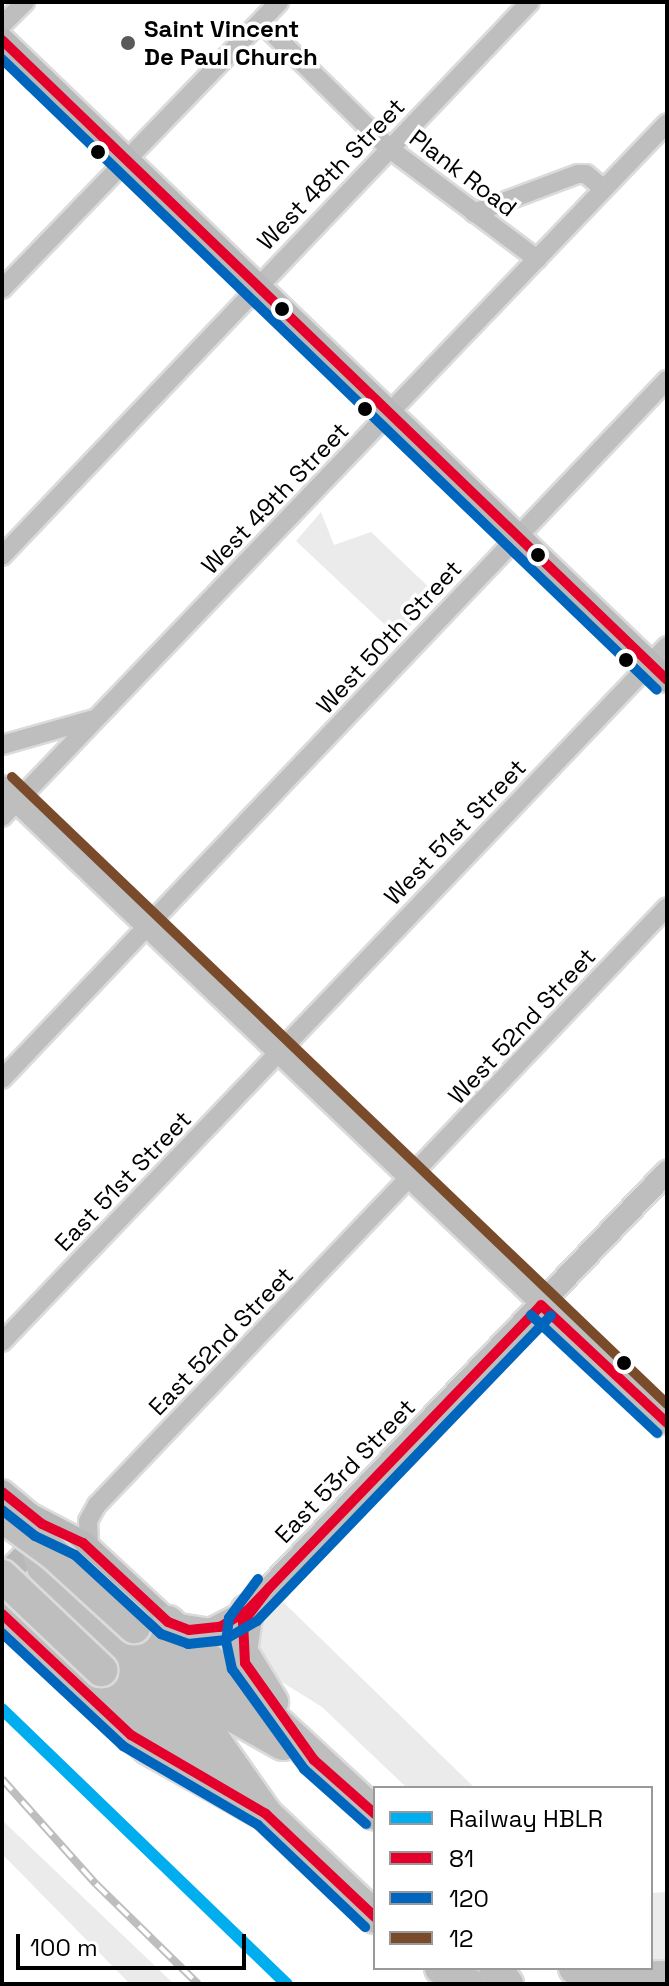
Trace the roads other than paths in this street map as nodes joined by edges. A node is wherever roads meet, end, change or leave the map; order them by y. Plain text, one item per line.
1 (25, 2) edge
2 (279, 2) edge
3 (530, 2) edge
4 (261, 22) junction
5 (2, 25) edge
6 (2, 40) edge
7 (667, 123) edge
8 (390, 149) junction
9 (126, 159) junction
10 (604, 189) junction
11 (474, 213) junction
12 (537, 259) junction
13 (257, 284) junction
14 (2, 289) edge
15 (667, 380) edge
16 (390, 412) junction
17 (518, 536) junction
18 (2, 556) edge
19 (661, 664) edge
20 (97, 719) junction
21 (2, 745) edge
22 (7, 802) edge
23 (667, 907) edge
24 (148, 927) junction
25 (279, 1053) junction
26 (2, 1079) edge
27 (667, 1172) edge
28 (411, 1178) junction
29 (541, 1305) junction
30 (2, 1342) edge
31 (667, 1423) edge
32 (2, 1492) edge
33 (22, 1525) edge
34 (89, 1547) junction
35 (2, 1579) edge
36 (247, 1611) junction
37 (2, 1614) edge
38 (80, 1614) junction
39 (168, 1622) junction
40 (214, 1740) junction
41 (314, 1760) junction
42 (373, 1812) edge
43 (266, 1814) junction
44 (373, 1915) edge
45 (444, 1970) edge
46 (584, 1970) edge
47 (667, 1977) edge
48 (469, 1984) edge

1 - 5 street
2 - 4 street
3 - 8 street, West 48th Street
4 - 8 street, Plank Road
4 - 9 street
6 - 9 main road
7 - 10 street, West 49th Street
8 - 11 street, Plank Road
8 - 13 street, West 48th Street
9 - 13 main road
9 - 14 street
10 - 11 street
10 - 12 street, West 49th Street
11 - 12 street, Plank Road
12 - 16 street, West 49th Street
13 - 16 main road
13 - 18 street, West 48th Street
15 - 17 street, West 50th Street
16 - 17 main road
16 - 20 street, West 49th Street
17 - 19 main road
17 - 24 street, West 50th Street
19 - 25 street, West 51st Street
20 - 21 street
20 - 22 street, West 49th Street
22 - 24 street
23 - 28 street, West 52nd Street
24 - 25 street
24 - 26 street, West 50th Street
25 - 28 street
25 - 30 street, East 51st Street
27 - 29 street, East 53rd Street
28 - 29 street
28 - 34 street, East 52nd Street
29 - 31 street
29 - 36 street, East 53rd Street
32 - 33 main road
33 - 34 main road
33 - 35 main road
33 - 38 highway
33 - 41 highway, bridge
34 - 39 main road
35 - 38 highway
35 - 43 highway, bridge
36 - 39 street, East 53rd Street
36 - 41 highway
37 - 43 highway
38 - 40 highway
39 - 41 highway
40 - 41 highway
40 - 43 highway
41 - 42 highway
43 - 44 highway
45 - 48 highway
46 - 47 highway

